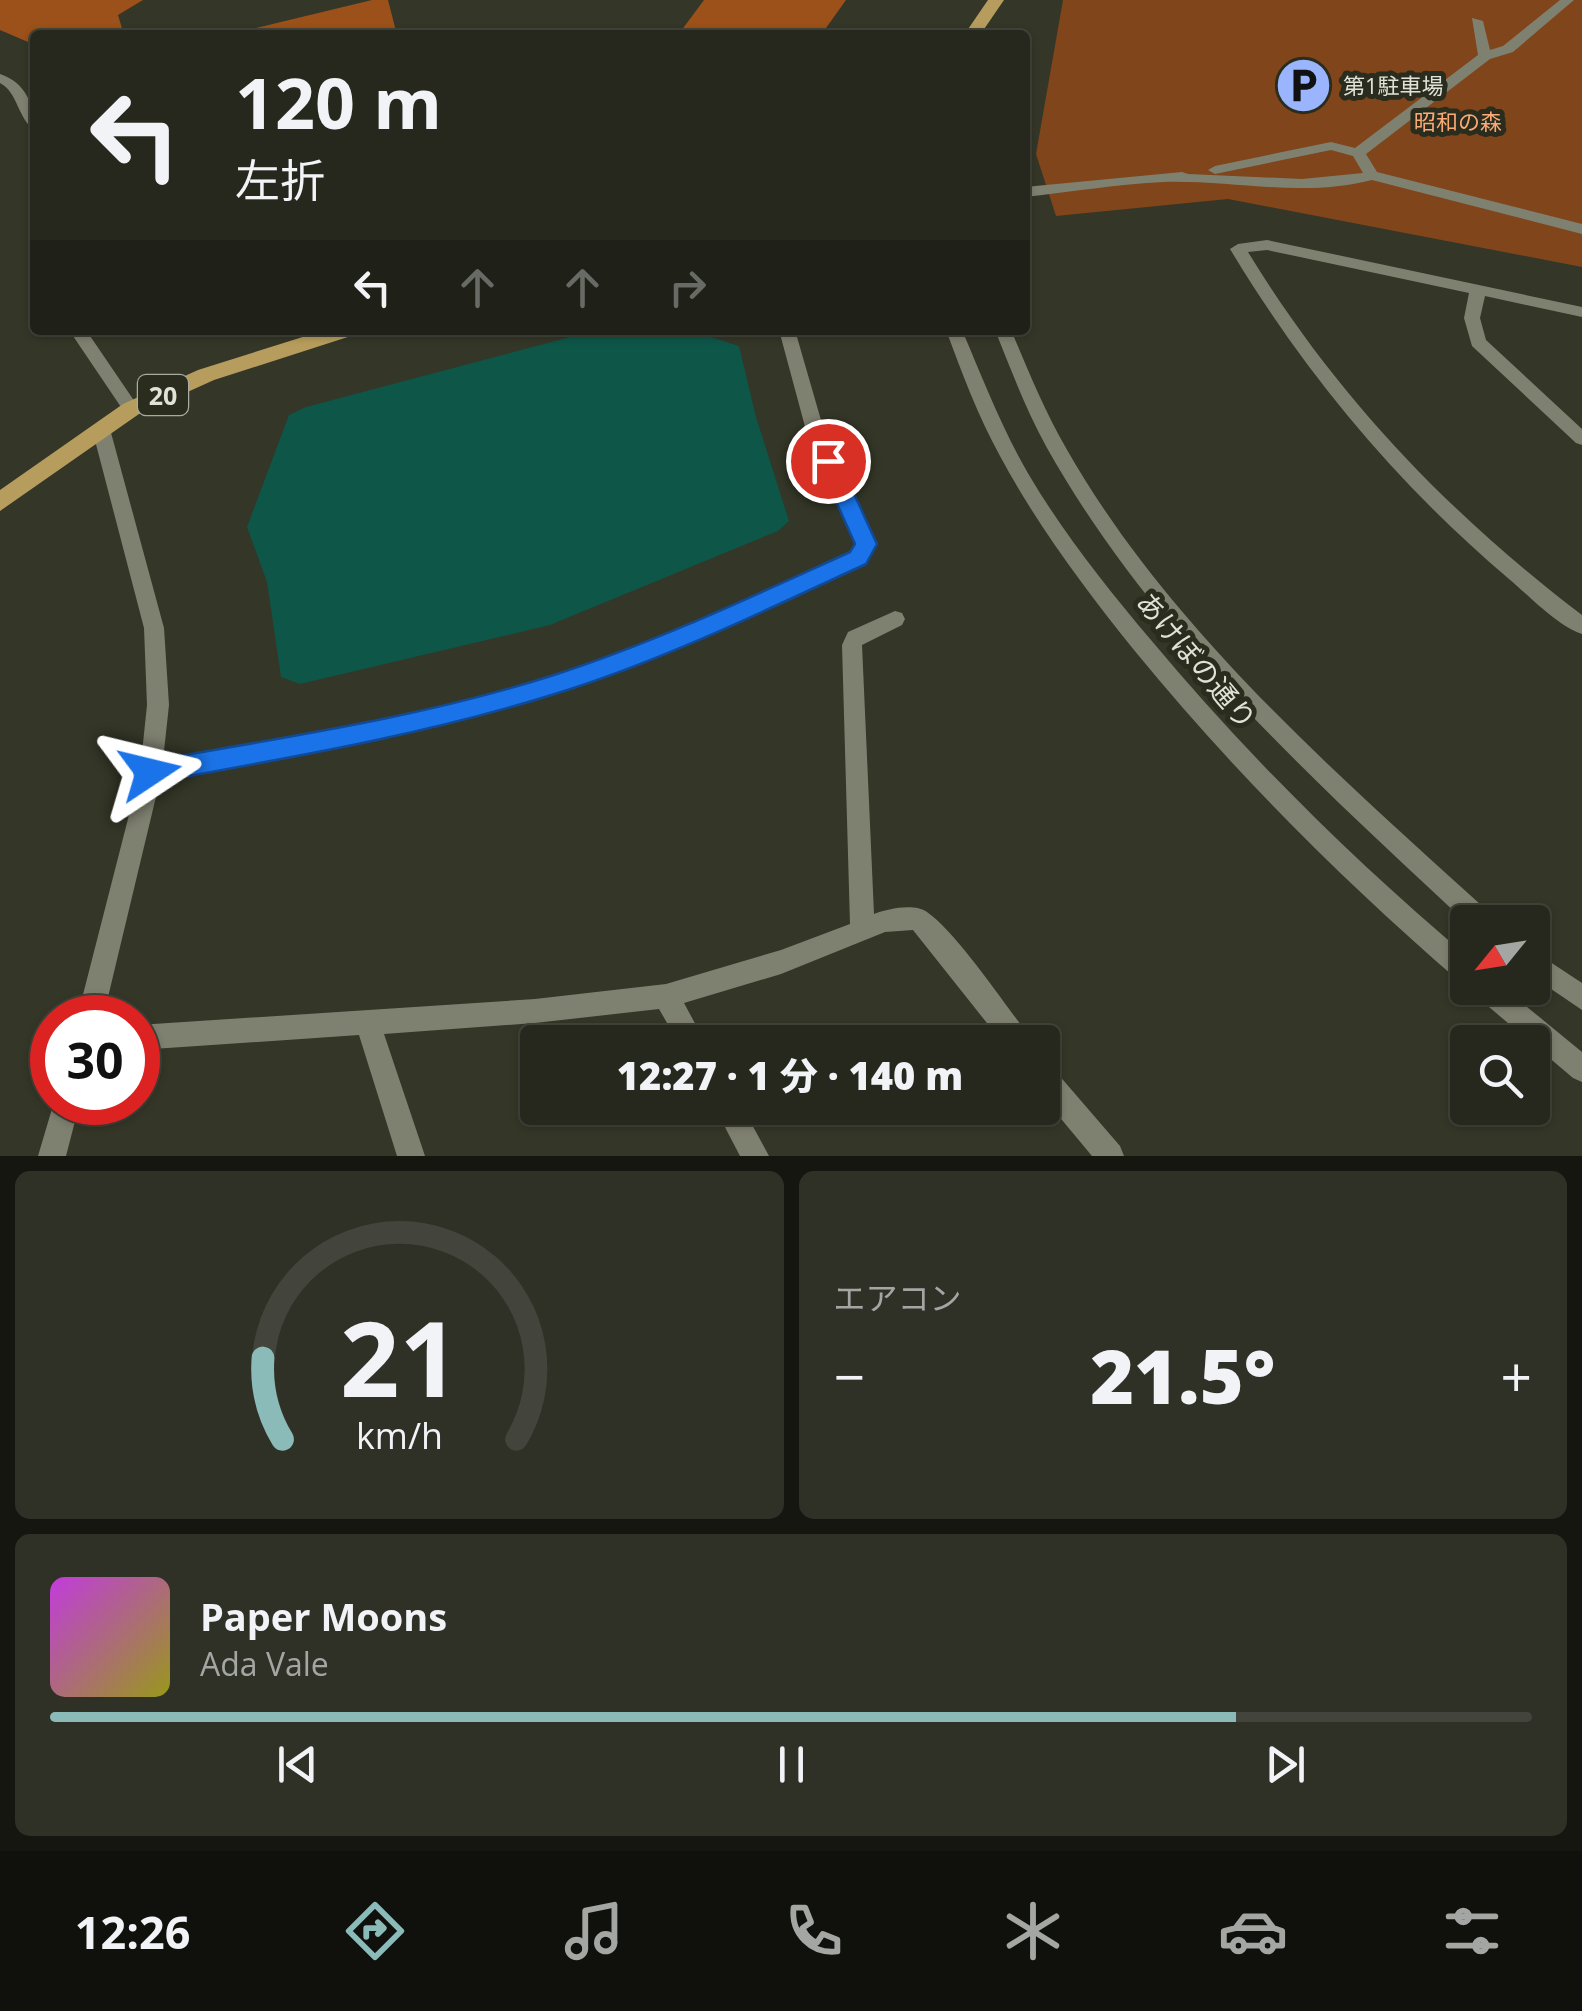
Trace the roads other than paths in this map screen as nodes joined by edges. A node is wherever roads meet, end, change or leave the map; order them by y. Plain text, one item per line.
1 (996, 0) edge
2 (1568, 0) edge
3 (1477, 21) dead end
4 (975, 30) edge
5 (1485, 56) junction
6 (0, 78) edge
7 (30, 116) edge
8 (1358, 153) junction
9 (1372, 175) junction
10 (1170, 178) junction
11 (1030, 192) edge
12 (1582, 229) edge
13 (1478, 290) junction
14 (1582, 312) edge
15 (80, 335) edge
16 (331, 335) edge
17 (788, 335) edge
18 (956, 335) edge
19 (1005, 335) edge
20 (131, 410) junction
21 (100, 429) junction
22 (1582, 439) edge
23 (0, 502) edge
24 (896, 619) dead end
25 (1582, 626) edge
26 (150, 772) junction
27 (1464, 905) edge
28 (862, 930) junction
29 (1450, 956) edge
30 (1550, 974) edge
31 (96, 995) edge
32 (666, 996) junction
33 (1582, 998) edge
34 (1506, 1005) edge
35 (368, 1023) junction
36 (682, 1025) edge
37 (1005, 1025) edge
38 (160, 1037) edge
39 (1582, 1068) edge
40 (1060, 1096) edge
41 (61, 1125) edge
42 (737, 1125) edge
43 (52, 1156) edge
44 (411, 1156) edge
45 (754, 1156) edge
46 (1110, 1156) edge

1 - 4 main road
2 - 5 street
3 - 5 street
5 - 8 street
6 - 7 street
8 - 9 street
8 - 10 street
9 - 10 street
9 - 12 street
10 - 11 street
13 - 14 street
13 - 22 street
13 - 25 street
15 - 20 street
16 - 20 main road, 20
17 - 26 street
18 - 29 street, あけぼの通り
19 - 27 street, あけぼの通り
20 - 21 main road, 20
21 - 23 main road, 20
21 - 26 street
24 - 28 street
26 - 31 street
28 - 32 street
28 - 37 street
30 - 33 street
32 - 35 street
32 - 36 street
34 - 39 street
35 - 38 street
35 - 44 street
40 - 46 street
41 - 43 street
42 - 45 street

